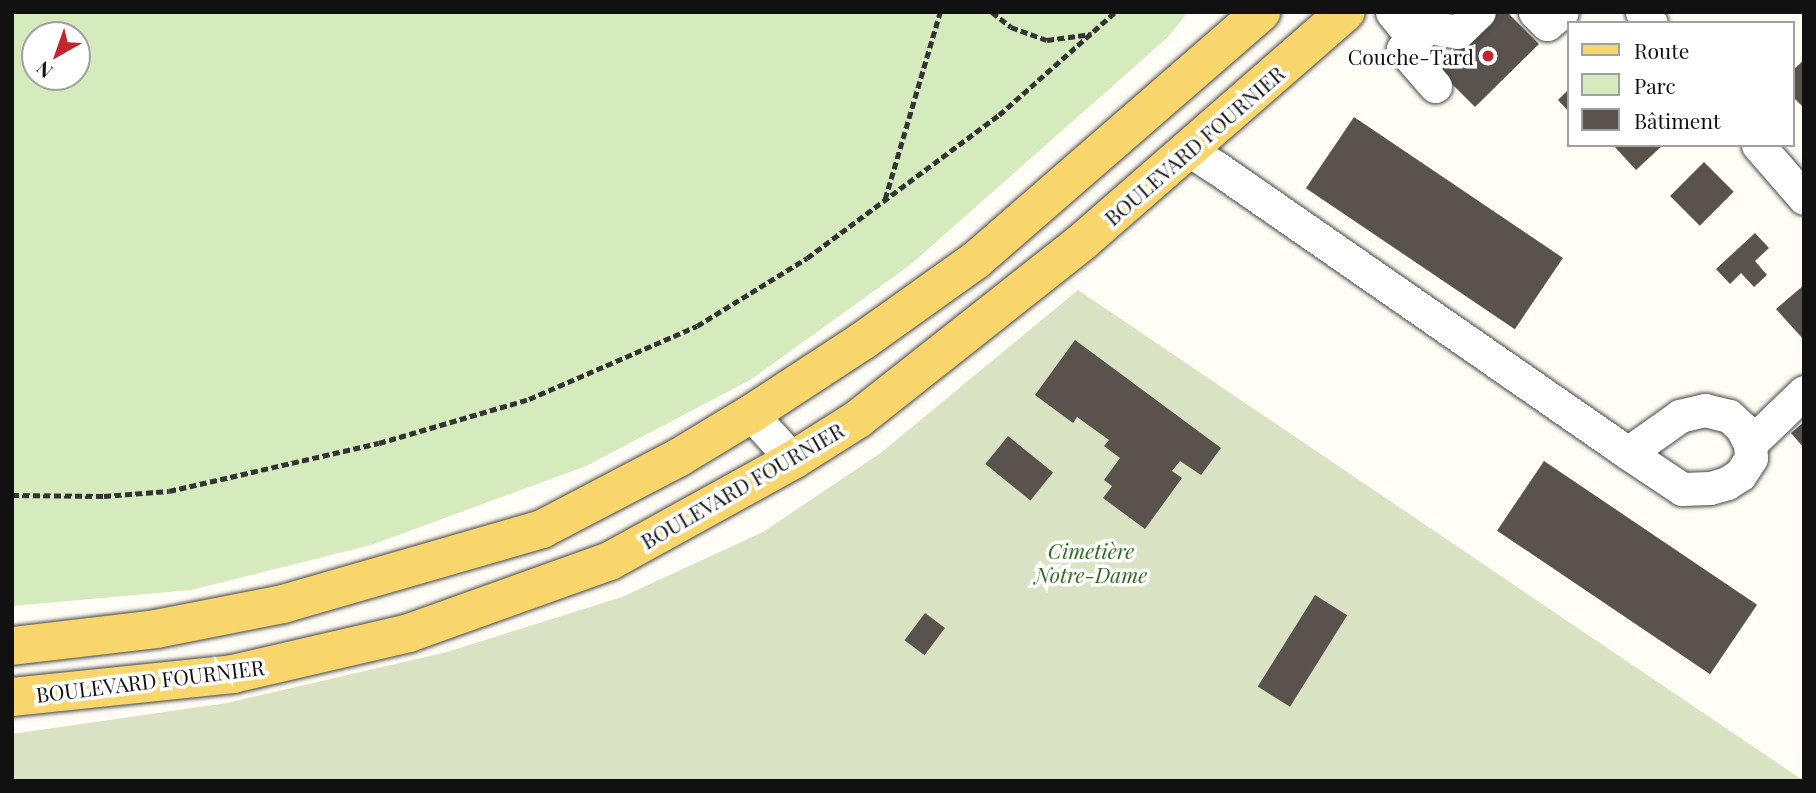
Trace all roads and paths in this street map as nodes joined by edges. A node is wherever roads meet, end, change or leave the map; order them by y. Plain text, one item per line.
1 (940, 12) edge
2 (992, 12) edge
3 (1115, 12) edge
4 (1261, 12) edge
5 (1346, 12) edge
6 (1392, 12) edge
7 (1479, 12) edge
8 (1535, 12) edge
9 (1562, 12) edge
10 (1423, 26) edge
11 (1092, 34) junction
12 (1435, 86) dead end
13 (1760, 147) edge
14 (1189, 150) junction
15 (1804, 198) edge
16 (885, 200) junction
17 (1804, 392) edge
18 (751, 414) junction
19 (1751, 444) junction
20 (1628, 453) junction
21 (793, 460) junction
22 (12, 495) edge
23 (12, 646) edge
24 (12, 697) edge

1 - 16 path
2 - 11 path
3 - 11 path
4 - 18 main road
5 - 14 main road, BOULEVARD FOURNIER
6 - 10 street
7 - 10 street
8 - 9 street
10 - 12 street
11 - 16 path
13 - 15 street
14 - 20 street
14 - 21 main road, BOULEVARD FOURNIER
16 - 22 path
17 - 19 street
18 - 21 street
18 - 23 main road
19 - 20 street
19 - 20 street
21 - 24 main road, BOULEVARD FOURNIER

